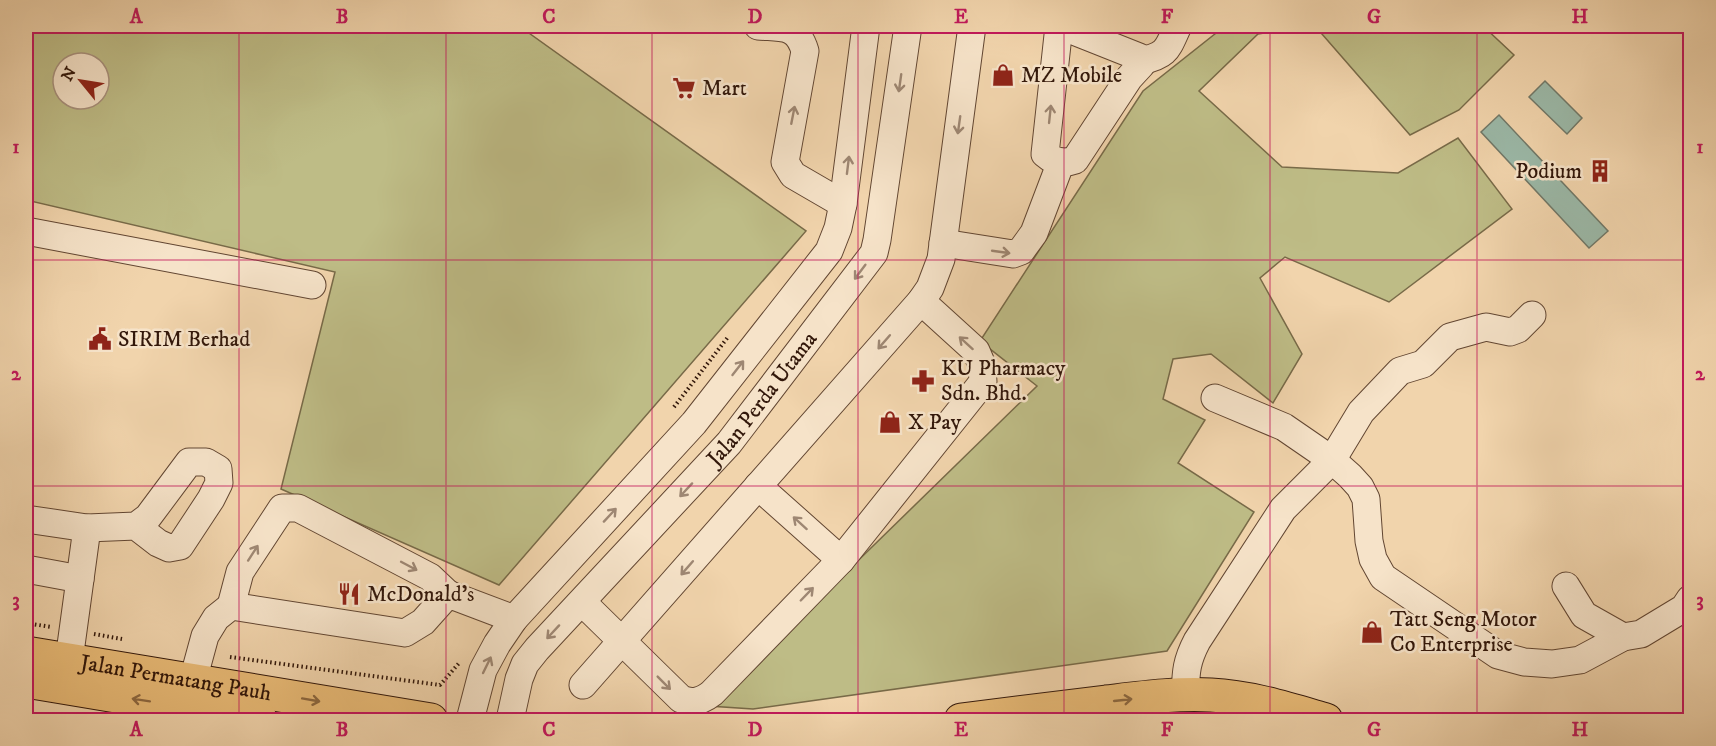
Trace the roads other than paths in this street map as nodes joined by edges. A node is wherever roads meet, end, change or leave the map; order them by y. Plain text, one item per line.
1 (758, 26) edge
2 (866, 26) edge
3 (908, 26) edge
4 (972, 26) edge
5 (1060, 26) edge
6 (1178, 26) edge
7 (1141, 61) junction
8 (1061, 162) junction
9 (843, 204) junction
10 (26, 231) edge
11 (943, 243) junction
12 (312, 285) dead end
13 (921, 301) junction
14 (1532, 315) dead end
15 (1215, 398) dead end
16 (1332, 460) junction
17 (758, 486) junction
18 (26, 519) edge
19 (136, 526) dead end
20 (87, 528) junction
21 (841, 560) junction
22 (26, 569) edge
23 (80, 579) junction
24 (1566, 586) dead end
25 (448, 594) junction
26 (1690, 598) edge
27 (582, 602) junction
28 (231, 606) junction
29 (514, 620) junction
30 (1623, 637) junction
31 (622, 642) junction
32 (71, 646) junction
33 (26, 653) edge
34 (196, 667) junction
35 (26, 681) edge
36 (583, 685) dead end
37 (1185, 694) junction
38 (261, 720) edge
39 (431, 720) edge
40 (470, 720) edge
41 (510, 720) edge
42 (961, 720) edge
43 (1326, 720) edge

9 -> 1 street
9 -> 2 street, Jalan Perda Utama
3 -> 27 street, Jalan Perda Utama
4 -> 11 street
5 - 7 street
8 -> 5 street
6 - 7 street
7 - 8 street
11 -> 8 street
29 -> 9 street, Jalan Perda Utama
10 - 12 street
11 - 13 street
13 -> 17 street
21 -> 13 street
14 - 16 street
15 - 16 street
16 - 30 street
16 - 37 street
21 -> 17 street
17 -> 31 street
18 - 20 street
19 - 20 street
20 - 23 street
31 -> 21 street
22 - 23 street
23 - 32 street
24 - 30 street
25 - 28 street
28 -> 25 street
25 - 29 street
26 - 30 street
27 - 31 street
27 -> 41 street, Jalan Perda Utama
28 - 34 street
40 -> 29 street, Jalan Perda Utama
31 - 36 street
32 - 33 main road, Jalan Permatang Pauh
32 - 34 main road, Jalan Permatang Pauh
34 -> 39 main road, Jalan Permatang Pauh
38 -> 35 main road, Jalan Permatang Pauh
42 -> 37 main road
37 - 43 main road

